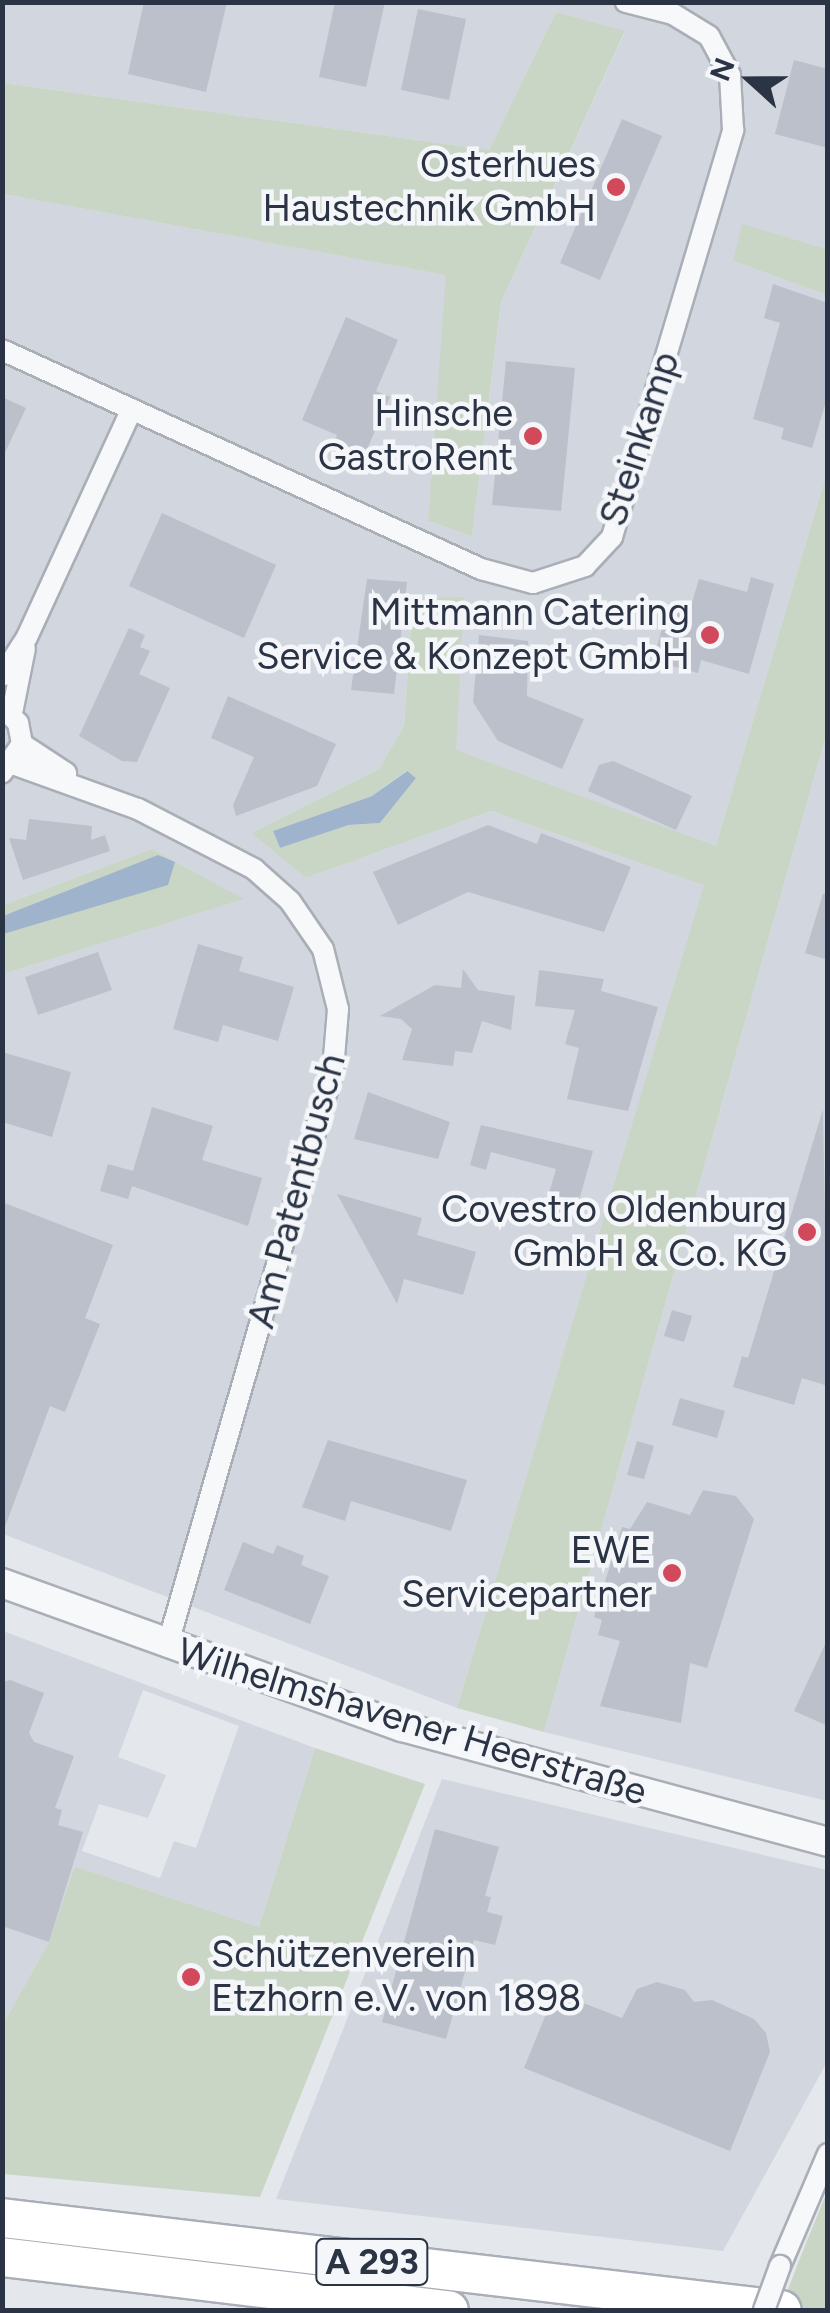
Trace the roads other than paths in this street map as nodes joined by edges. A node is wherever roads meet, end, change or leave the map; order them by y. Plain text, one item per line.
1 (626, 2) edge
2 (2, 350) edge
3 (132, 410) junction
4 (27, 636) junction
5 (2, 676) edge
6 (7, 710) edge
7 (12, 761) edge
8 (2, 1584) edge
9 (167, 1647) junction
10 (828, 1842) edge
11 (828, 2154) edge
12 (2, 2218) edge
13 (2, 2257) edge
14 (449, 2310) edge
15 (764, 2310) edge
16 (782, 2310) edge

1 - 3 street, Steinkamp
2 - 3 street, Steinkamp
3 - 4 street
4 - 5 street
4 - 6 street
6 - 7 street, Am Patentbusch
7 - 9 street, Am Patentbusch
8 - 9 street, Wilhelmshavener Heerstraße
9 - 10 street, Wilhelmshavener Heerstraße
11 - 15 street, bridge
12 - 16 highway, A 293
13 - 14 highway, A 293

